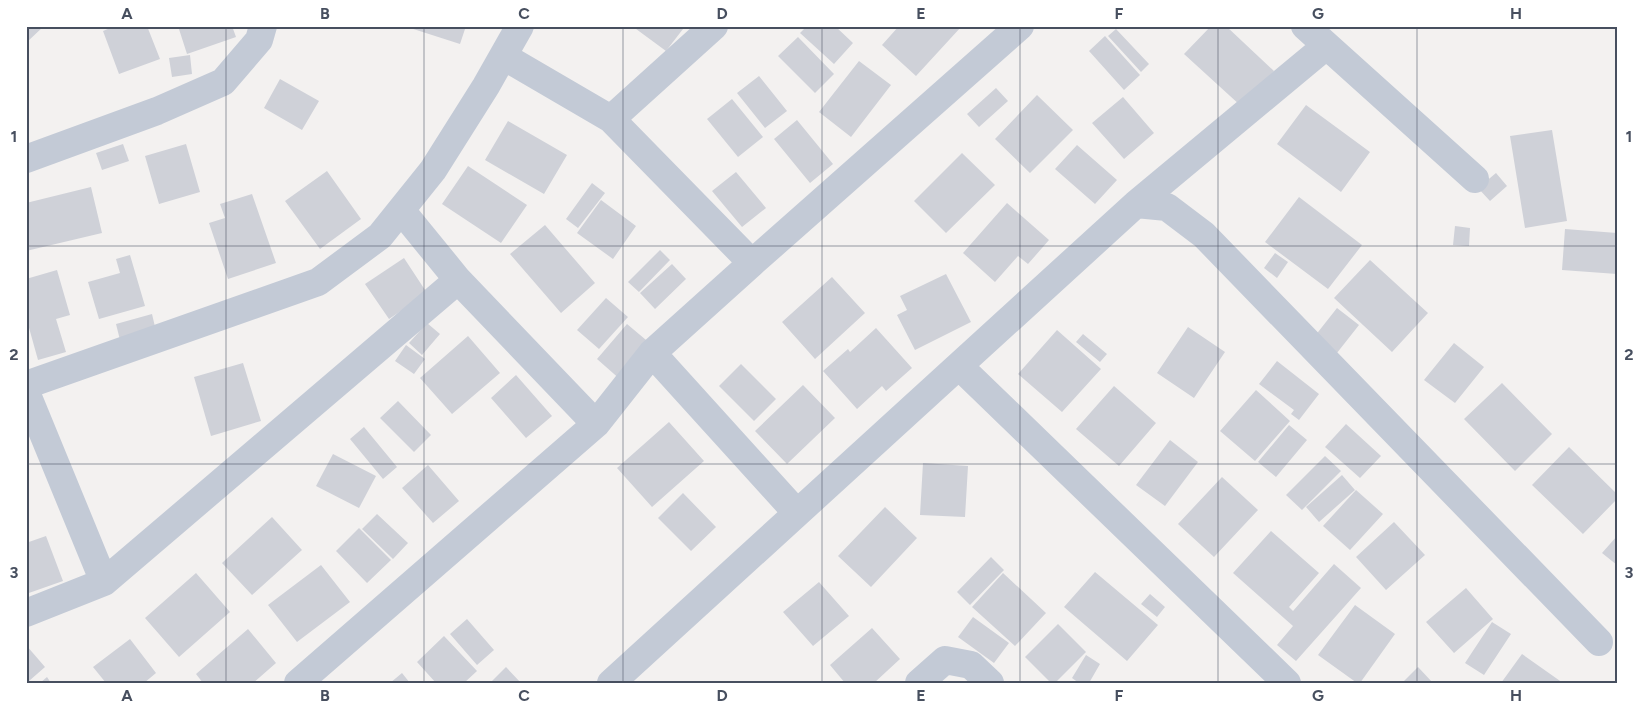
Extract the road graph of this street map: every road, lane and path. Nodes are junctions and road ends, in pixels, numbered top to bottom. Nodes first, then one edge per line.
1 (263, 26) edge
2 (520, 26) edge
3 (714, 26) edge
4 (1020, 26) edge
5 (1305, 26) edge
6 (1326, 46) junction
7 (503, 56) junction
8 (611, 119) junction
9 (26, 159) edge
10 (1474, 179) dead end
11 (1136, 204) junction
12 (401, 210) junction
13 (752, 263) junction
14 (458, 280) junction
15 (652, 353) junction
16 (959, 366) junction
17 (26, 386) edge
18 (26, 392) edge
19 (596, 424) junction
20 (797, 513) junction
21 (104, 582) junction
22 (26, 613) edge
23 (1600, 642) dead end
24 (298, 683) edge
25 (611, 683) edge
26 (919, 683) edge
27 (990, 683) edge
28 (1287, 683) edge

1 - 9 street
2 - 7 street
3 - 8 street
4 - 13 street
5 - 6 street
6 - 10 street
6 - 11 street
7 - 8 street
7 - 12 street
8 - 13 street
11 - 16 street
11 - 23 street
12 - 14 street
12 - 17 street
13 - 15 street
14 - 19 street
14 - 21 street
15 - 19 street
15 - 20 street
16 - 20 street
16 - 28 street
18 - 21 street
19 - 24 street
20 - 25 street
21 - 22 street
26 - 27 street

